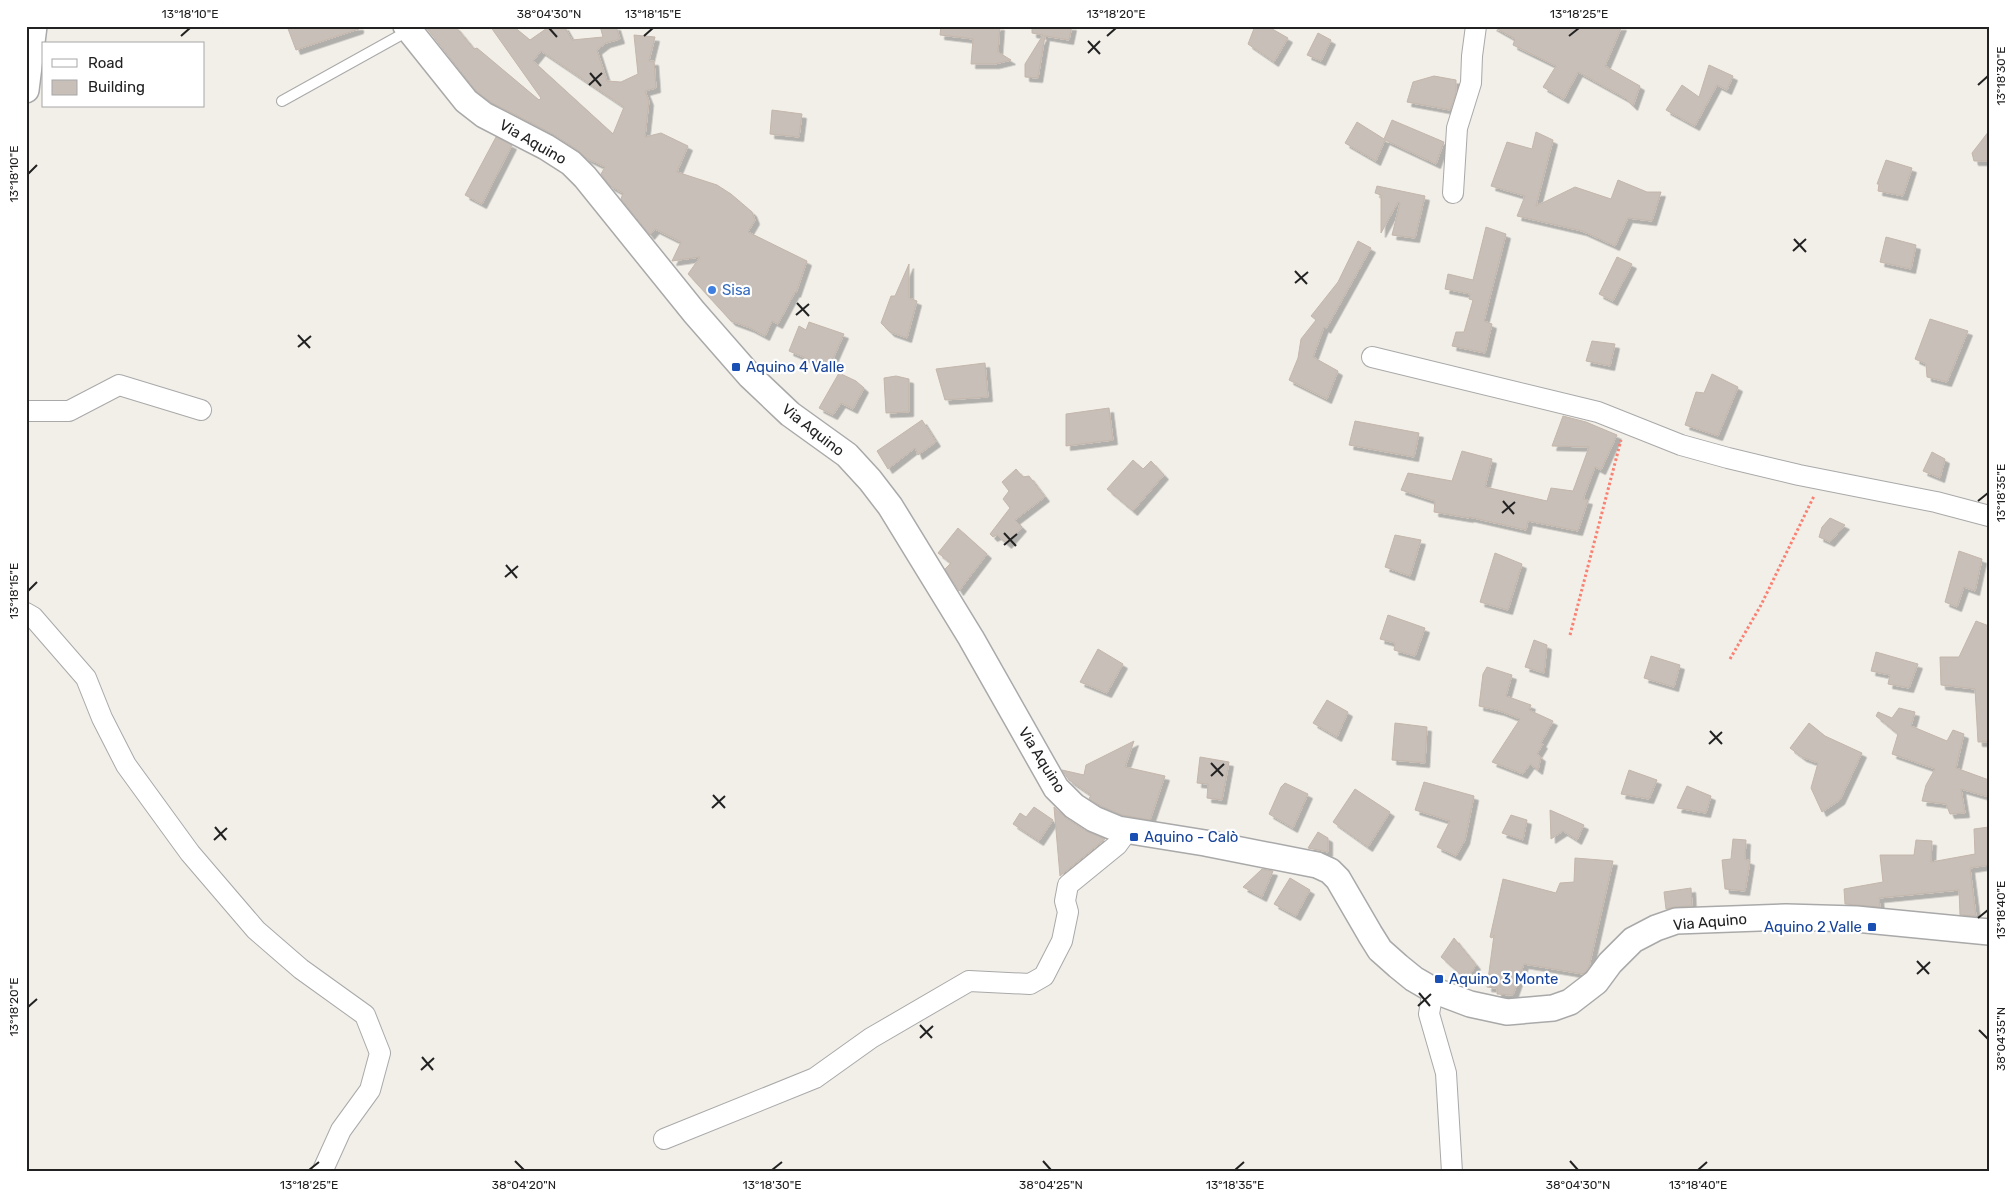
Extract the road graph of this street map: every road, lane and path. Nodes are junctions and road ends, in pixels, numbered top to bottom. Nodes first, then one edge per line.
1 (34, 26) edge
2 (1476, 26) edge
3 (407, 28) edge
4 (26, 90) edge
5 (282, 101) dead end
6 (1453, 193) dead end
7 (1372, 356) dead end
8 (201, 410) dead end
9 (26, 411) edge
10 (1625, 423) junction
11 (1822, 479) junction
12 (1989, 516) edge
13 (26, 613) edge
14 (1570, 635) dead end
15 (1730, 659) dead end
16 (1128, 830) junction
17 (1989, 932) edge
18 (1433, 990) junction
19 (664, 1139) dead end
20 (322, 1172) edge
21 (1452, 1172) edge

1 - 4 street
2 - 6 street
3 - 5 lane
3 - 16 street, Via Aquino
7 - 10 street
8 - 9 street
10 - 11 street
10 - 14 path
11 - 12 street
11 - 15 path
13 - 20 street
16 - 18 street, Via Aquino
16 - 19 street
17 - 18 street, Via Aquino
18 - 21 street

